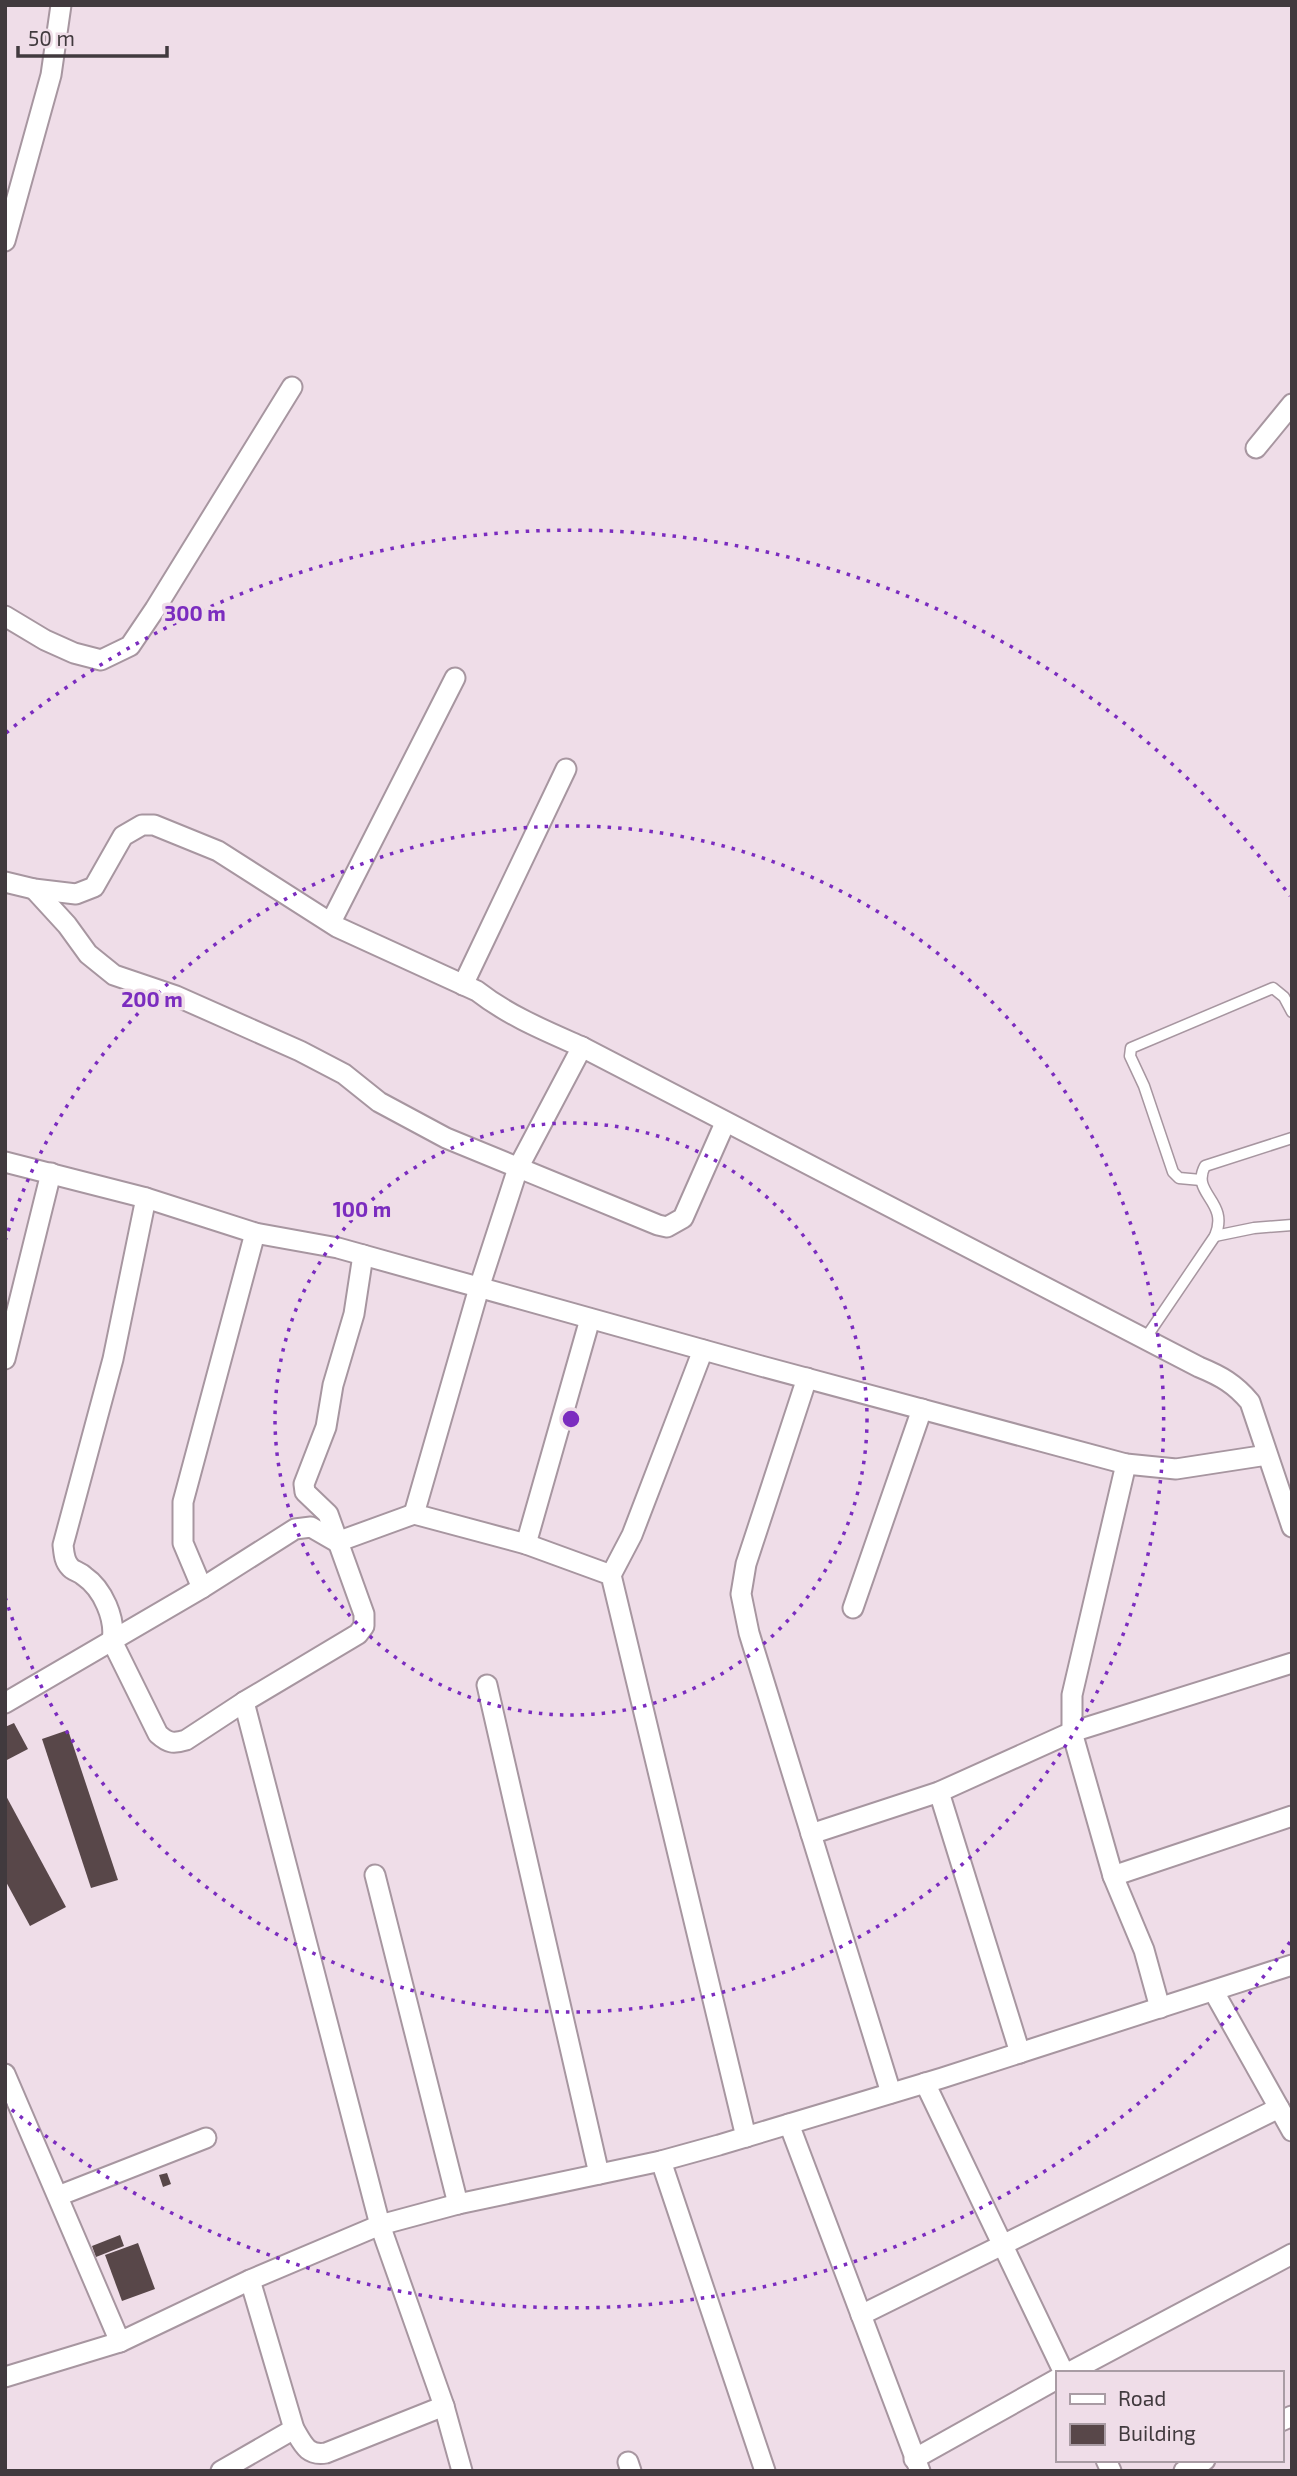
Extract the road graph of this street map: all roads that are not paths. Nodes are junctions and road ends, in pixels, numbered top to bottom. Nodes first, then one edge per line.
1 (61, 5) edge
2 (5, 240) edge
3 (292, 387) dead end
4 (1292, 404) edge
5 (1256, 448) dead end
6 (5, 616) edge
7 (455, 678) dead end
8 (566, 769) dead end
9 (5, 881) edge
10 (34, 889) junction
11 (331, 922) junction
12 (463, 985) junction
13 (1292, 1012) edge
14 (582, 1047) junction
15 (725, 1123) junction
16 (1292, 1138) edge
17 (5, 1162) edge
18 (518, 1168) junction
19 (51, 1173) junction
20 (1200, 1180) junction
21 (146, 1199) junction
22 (1292, 1226) edge
23 (255, 1233) junction
24 (1215, 1236) junction
25 (363, 1255) junction
26 (479, 1288) junction
27 (12, 1307) edge
28 (590, 1319) junction
29 (1145, 1339) junction
30 (703, 1350) junction
31 (5, 1359) edge
32 (807, 1378) junction
33 (922, 1409) junction
34 (1267, 1455) junction
35 (1126, 1464) junction
36 (414, 1514) junction
37 (1292, 1527) edge
38 (337, 1542) junction
39 (526, 1544) junction
40 (611, 1575) junction
41 (202, 1588) junction
42 (853, 1608) dead end
43 (112, 1641) junction
44 (1292, 1663) edge
45 (487, 1685) dead end
46 (244, 1702) junction
47 (5, 1703) edge
48 (1072, 1732) junction
49 (939, 1792) junction
50 (1292, 1816) edge
51 (811, 1834) junction
52 (375, 1875) dead end
53 (1113, 1876) junction
54 (1292, 1965) edge
55 (1214, 1992) junction
56 (1160, 2008) junction
57 (1020, 2053) junction
58 (5, 2074) edge
59 (925, 2083) junction
60 (891, 2093) junction
61 (1279, 2108) junction
62 (789, 2124) junction
63 (1292, 2131) edge
64 (746, 2137) junction
65 (206, 2138) dead end
66 (661, 2161) junction
67 (599, 2174) junction
68 (58, 2196) junction
69 (458, 2204) junction
70 (380, 2225) junction
71 (1002, 2245) junction
72 (1292, 2254) edge
73 (250, 2280) junction
74 (861, 2315) junction
75 (120, 2342) junction
76 (1065, 2371) edge
77 (1070, 2371) edge
78 (5, 2377) edge
79 (1056, 2380) edge
80 (444, 2406) junction
81 (294, 2429) junction
82 (1201, 2462) edge
83 (917, 2465) edge
84 (221, 2471) edge
85 (462, 2471) edge
86 (765, 2471) edge
87 (1184, 2471) edge

1 - 2 street
3 - 6 street
4 - 5 street
7 - 11 street
8 - 12 street
9 - 10 street
10 - 11 street
10 - 18 street
11 - 12 street
12 - 14 street
13 - 20 lane
14 - 15 street
14 - 18 street
15 - 18 street
15 - 29 street
16 - 20 lane
17 - 19 street
18 - 26 street
19 - 21 street
19 - 27 street
20 - 24 lane
21 - 23 street
21 - 43 street
22 - 24 lane
23 - 25 street
23 - 41 street
24 - 29 lane
25 - 26 street
25 - 38 street
26 - 28 street
26 - 36 street
27 - 31 street
28 - 30 street
28 - 39 street
29 - 34 street
30 - 32 street
30 - 40 street
32 - 33 street
32 - 51 street
33 - 35 street
33 - 42 street
34 - 35 street
34 - 37 street
35 - 48 street
36 - 38 street
36 - 39 street
38 - 41 street
38 - 46 street
39 - 40 street
40 - 64 street
41 - 43 street
43 - 46 street
43 - 47 street
44 - 48 street
45 - 67 street
46 - 70 street
48 - 49 street
48 - 53 street
49 - 51 street
49 - 57 street
50 - 53 street
51 - 60 street
52 - 69 street
53 - 56 street
54 - 55 street
55 - 56 street
55 - 61 street
56 - 57 street
57 - 59 street
58 - 68 street
59 - 60 street
59 - 71 street
60 - 62 street
61 - 63 street
61 - 71 street
62 - 64 street
62 - 74 street
64 - 66 street
65 - 68 street
66 - 67 street
66 - 86 street
67 - 69 street
68 - 75 street
69 - 70 street
70 - 73 street
70 - 80 street
71 - 74 street
71 - 76 street
72 - 77 street
73 - 75 street
73 - 81 street
74 - 83 street
75 - 78 street
79 - 83 street
80 - 81 street
80 - 85 street
81 - 84 street
82 - 87 street

